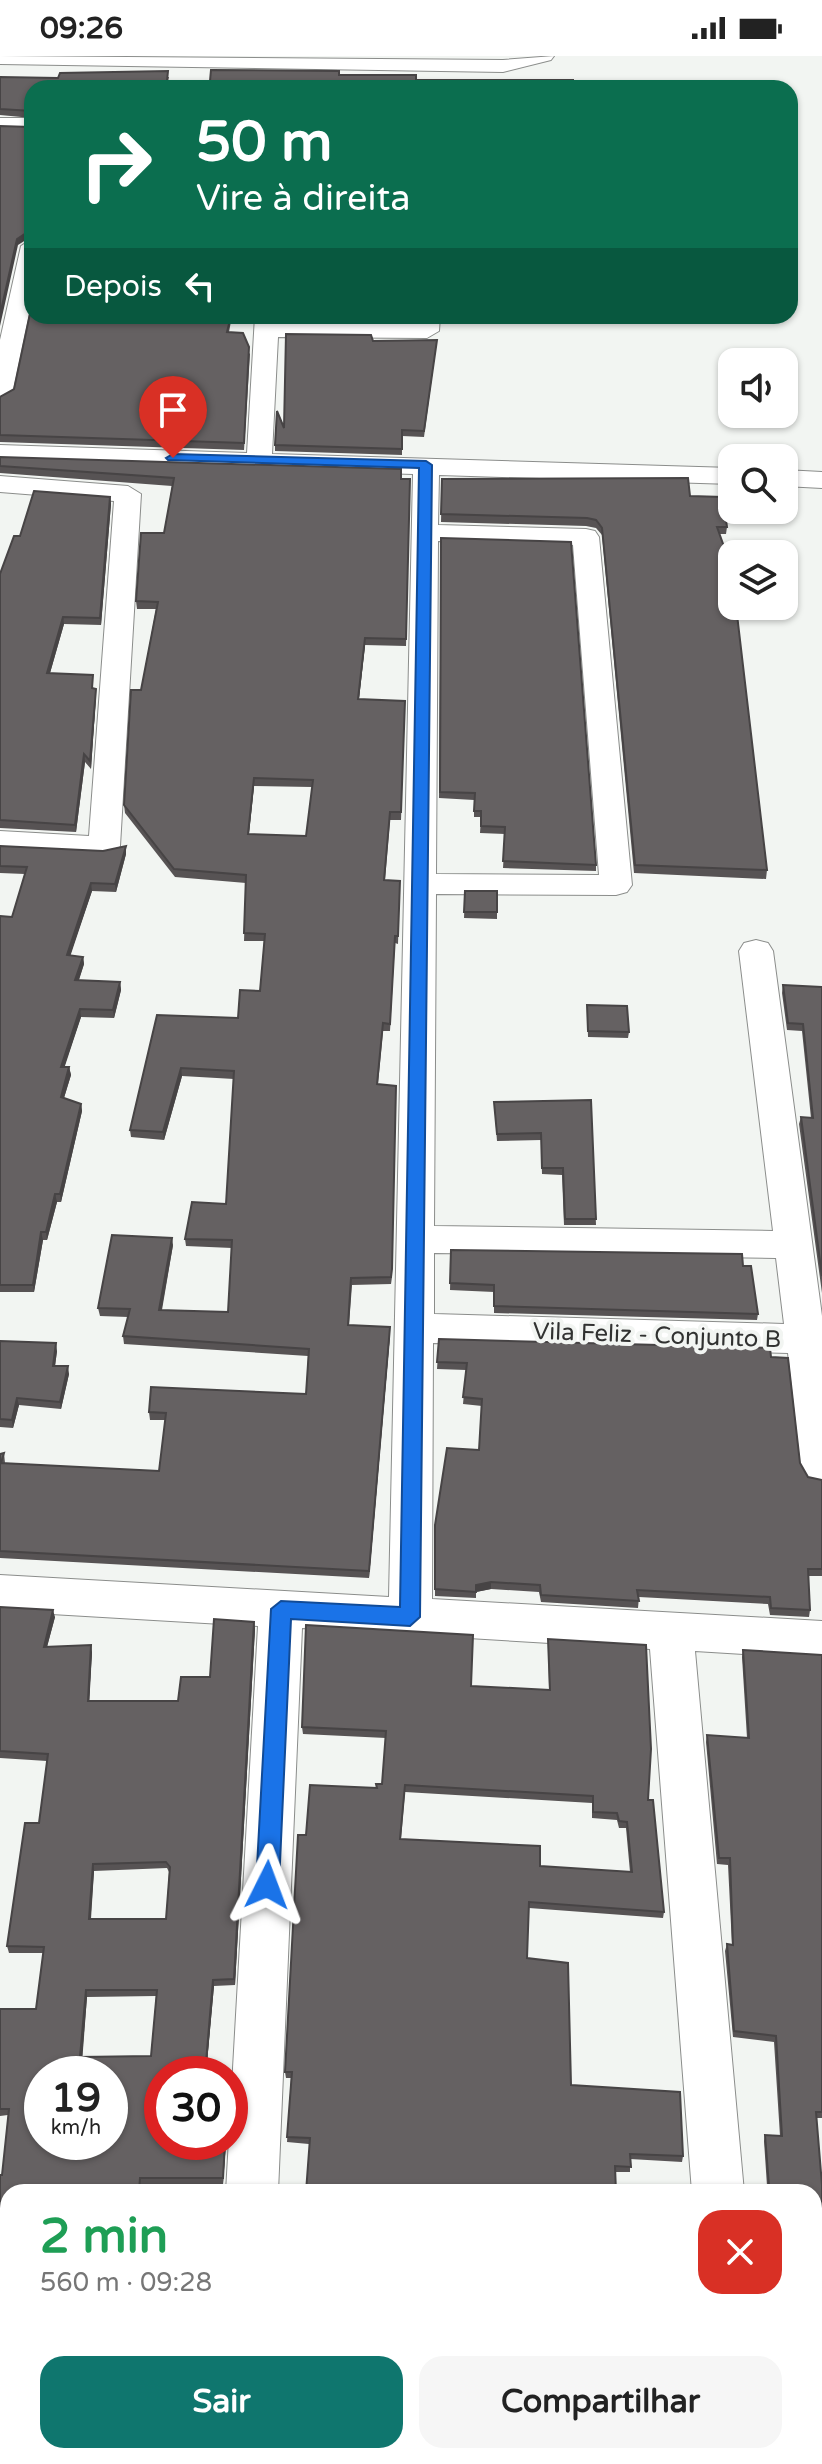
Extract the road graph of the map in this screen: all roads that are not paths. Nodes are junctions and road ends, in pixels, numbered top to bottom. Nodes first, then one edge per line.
1 (544, 56) edge
2 (0, 58) edge
3 (141, 58) edge
4 (283, 59) edge
5 (431, 60) edge
6 (280, 80) edge
7 (0, 124) edge
8 (24, 124) edge
9 (24, 283) edge
10 (267, 324) edge
11 (0, 395) edge
12 (0, 453) edge
13 (259, 460) junction
14 (426, 465) junction
15 (718, 475) edge
16 (798, 479) edge
17 (822, 480) edge
18 (0, 484) edge
19 (425, 533) junction
20 (0, 841) edge
21 (420, 884) junction
22 (756, 951) dead end
23 (415, 1239) junction
24 (794, 1245) junction
25 (414, 1328) junction
26 (806, 1339) junction
27 (822, 1469) edge
28 (0, 1593) edge
29 (281, 1609) junction
30 (410, 1617) junction
31 (671, 1632) junction
32 (822, 1640) edge
33 (252, 2184) edge
34 (717, 2184) edge

1 - 5 street
2 - 3 street
3 - 4 street
4 - 5 street
4 - 6 street
7 - 8 street
9 - 11 street
10 - 13 street
12 - 13 street
13 - 14 street
14 - 15 street
14 - 19 street
16 - 17 street
18 - 20 street
19 - 21 street
19 - 21 street
21 - 23 street
22 - 24 street, Vila Feliz - Conjunto B
23 - 24 street
23 - 25 street
24 - 26 street, Vila Feliz - Conjunto B
25 - 26 street, Vila Feliz - Conjunto B
25 - 30 street
26 - 27 street
28 - 29 street
29 - 30 street
29 - 33 street
30 - 31 street
31 - 32 street
31 - 34 street

